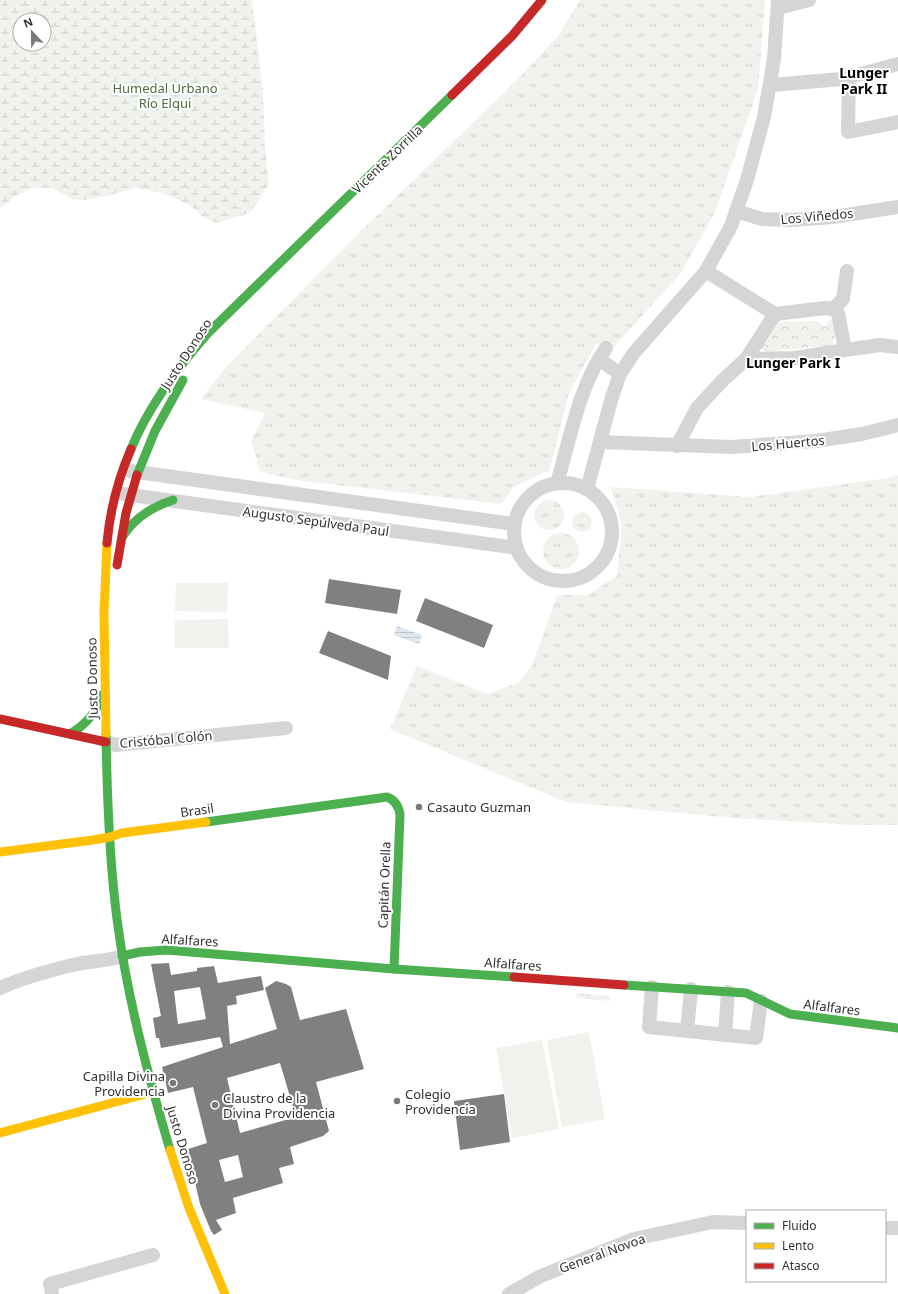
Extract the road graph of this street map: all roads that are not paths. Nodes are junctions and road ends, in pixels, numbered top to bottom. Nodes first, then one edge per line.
1 (542, 0) edge
2 (809, 0) edge
3 (778, 4) edge
4 (898, 64) edge
5 (849, 77) junction
6 (770, 85) junction
7 (898, 122) edge
8 (898, 207) edge
9 (736, 211) junction
10 (706, 271) junction
11 (847, 271) dead end
12 (833, 309) junction
13 (228, 314) junction
14 (775, 314) junction
15 (898, 347) edge
16 (845, 350) junction
17 (746, 359) junction
18 (620, 374) junction
19 (898, 426) edge
20 (600, 442) junction
21 (677, 446) junction
22 (123, 470) junction
23 (139, 472) junction
24 (557, 483) junction
25 (249, 487) junction
26 (586, 489) junction
27 (116, 492) junction
28 (132, 495) junction
29 (172, 500) junction
30 (246, 511) junction
31 (514, 524) junction
32 (120, 544) junction
33 (517, 548) junction
34 (115, 576) dead end
35 (114, 590) dead end
36 (105, 680) junction
37 (0, 719) edge
38 (286, 728) dead end
39 (70, 734) junction
40 (112, 747) junction
41 (396, 803) joint
42 (110, 837) junction
43 (0, 852) edge
44 (121, 863) dead end
45 (114, 904) junction
46 (122, 956) junction
47 (394, 969) junction
48 (652, 986) junction
49 (0, 988) edge
50 (691, 989) junction
51 (728, 992) junction
52 (762, 1001) junction
53 (898, 1028) edge
54 (687, 1031) junction
55 (725, 1035) junction
56 (154, 1092) junction
57 (0, 1133) edge
58 (746, 1223) edge
59 (886, 1228) edge
60 (898, 1228) edge
61 (153, 1255) dead end
62 (52, 1294) edge
63 (225, 1294) edge
64 (509, 1294) edge

1 - 13 main road, Vicente Zorrilla
2 - 3 street
3 - 6 street
4 - 5 street
5 - 6 street
5 - 7 street
6 - 9 street
8 - 9 street, Los Viñedos
9 - 10 street
10 - 14 street
10 - 18 street
11 - 12 street
12 - 14 street
12 - 16 street
13 - 22 main road, Justo Donoso
13 - 23 main road, Justo Donoso
14 - 17 street
15 - 16 street
16 - 17 street
17 - 21 street
18 - 20 street
18 - 24 street
19 - 21 street, Los Huertos
20 - 21 street, Los Huertos
20 - 26 street
22 - 23 street, Augusto Sepúlveda Paul
22 - 27 main road, Justo Donoso
23 - 25 street, Augusto Sepúlveda Paul
23 - 28 main road, Justo Donoso
24 - 26 street
24 - 31 street
25 - 30 street
25 - 31 street, Augusto Sepúlveda Paul
26 - 33 street
27 - 28 street, Augusto Sepúlveda Paul
27 - 36 main road, Justo Donoso
28 - 29 street, Augusto Sepúlveda Paul
28 - 32 main road, Justo Donoso
29 - 30 street, Augusto Sepúlveda Paul
29 - 32 main road
30 - 33 street, Augusto Sepúlveda Paul
31 - 33 street
32 - 34 main road, Justo Donoso
35 - 40 main road, Justo Donoso
36 - 39 main road
36 - 40 main road, Justo Donoso
37 - 39 main road, Cristóbal Colón
38 - 40 street, Cristóbal Colón
39 - 40 main road, Cristóbal Colón
40 - 42 main road, Justo Donoso
41 - 42 main road, Brasil
41 - 47 main road, Capitán Orella
42 - 43 main road, Brasil
42 - 45 main road, Justo Donoso
44 - 45 main road, Justo Donoso
45 - 46 main road, Justo Donoso
46 - 47 main road, Alfalfares
46 - 49 street
46 - 56 main road, Justo Donoso
47 - 48 main road, Alfalfares
48 - 50 main road, Alfalfares
48 - 54 street
50 - 51 main road, Alfalfares
50 - 54 street
51 - 52 main road, Alfalfares
51 - 55 street
52 - 53 main road, Alfalfares
52 - 55 street
54 - 55 street
56 - 57 main road
56 - 63 main road, Justo Donoso
58 - 64 street, General Novoa
59 - 60 street
61 - 62 street

